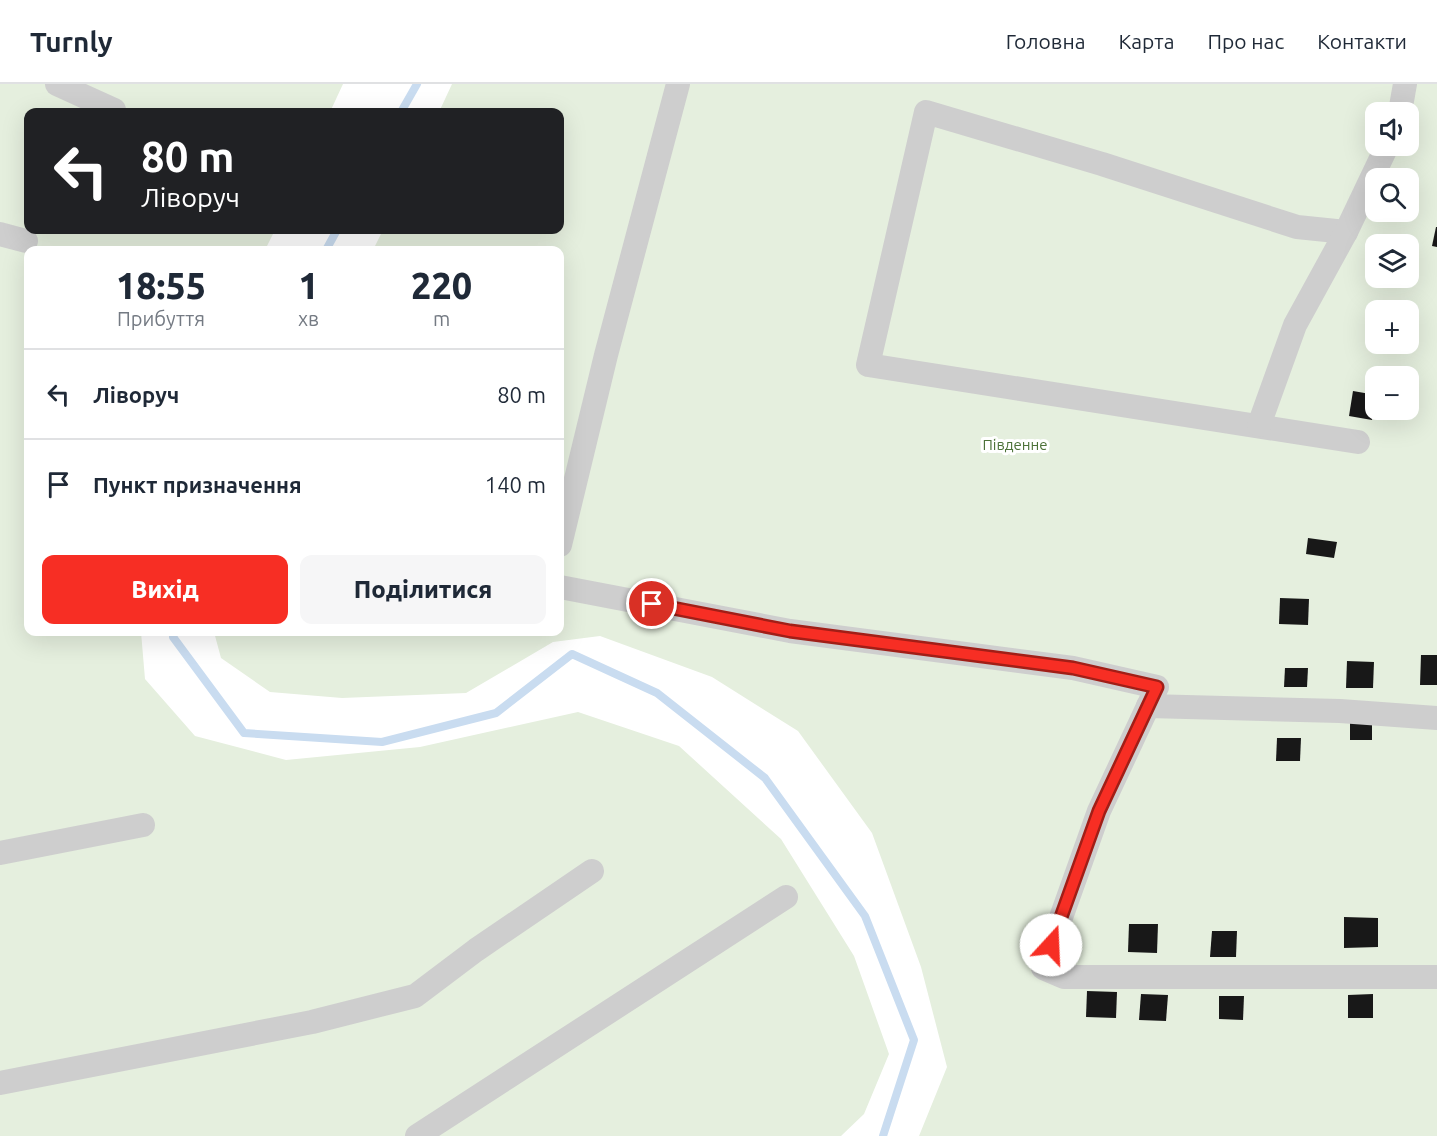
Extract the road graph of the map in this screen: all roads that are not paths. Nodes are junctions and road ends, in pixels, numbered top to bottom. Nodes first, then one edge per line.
1 (57, 84) edge
2 (678, 84) edge
3 (1405, 84) edge
4 (1402, 102) edge
5 (110, 108) edge
6 (1382, 156) edge
7 (1346, 232) junction
8 (0, 234) edge
9 (26, 240) dead end
10 (1258, 425) junction
11 (1358, 441) dead end
12 (564, 528) edge
13 (564, 588) edge
14 (1148, 706) junction
15 (1437, 718) edge
16 (144, 825) dead end
17 (0, 853) edge
18 (592, 872) dead end
19 (786, 897) dead end
20 (1437, 976) edge
21 (0, 1083) edge
22 (417, 1136) edge

1 - 5 lane
2 - 12 lane
3 - 4 lane
6 - 7 lane
7 - 10 lane
7 - 10 lane
8 - 9 lane
10 - 11 lane
13 - 14 lane
14 - 15 lane
14 - 20 lane
16 - 17 lane
18 - 21 lane
19 - 22 lane

